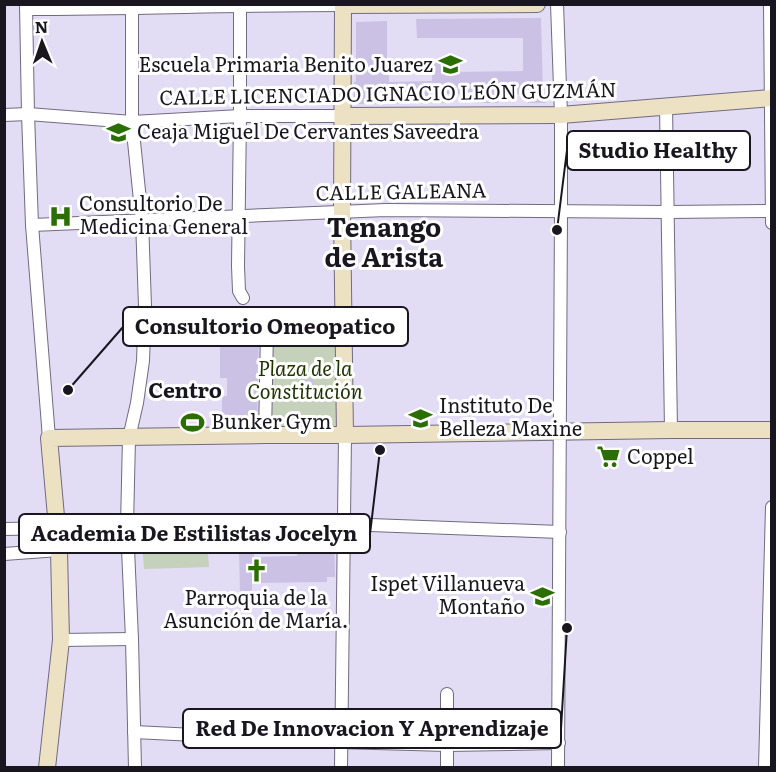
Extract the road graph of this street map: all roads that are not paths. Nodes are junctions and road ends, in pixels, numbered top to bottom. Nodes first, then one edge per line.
1 (537, 4) edge
2 (557, 4) edge
3 (770, 4) edge
4 (240, 5) edge
5 (343, 5) edge
6 (26, 7) edge
7 (132, 7) edge
8 (771, 98) edge
9 (666, 106) junction
10 (28, 114) junction
11 (561, 115) junction
12 (4, 116) edge
13 (240, 116) junction
14 (343, 116) junction
15 (132, 122) junction
16 (561, 211) junction
17 (771, 211) edge
18 (342, 212) junction
19 (668, 212) junction
20 (238, 216) junction
21 (142, 220) junction
22 (771, 223) edge
23 (32, 225) junction
24 (243, 298) dead end
25 (344, 330) junction
26 (671, 430) junction
27 (771, 430) edge
28 (560, 431) junction
29 (265, 435) junction
30 (345, 435) junction
31 (49, 438) junction
32 (129, 438) junction
33 (771, 507) edge
34 (344, 524) junction
35 (127, 526) junction
36 (57, 528) junction
37 (4, 529) edge
38 (560, 532) junction
39 (59, 550) junction
40 (4, 554) edge
41 (132, 639) junction
42 (61, 640) junction
43 (447, 694) dead end
44 (134, 732) junction
45 (340, 742) junction
46 (559, 743) junction
47 (447, 745) junction
48 (46, 768) edge
49 (135, 768) edge
50 (341, 768) edge
51 (447, 768) edge
52 (558, 768) edge
53 (765, 768) edge

1 - 5 street
2 - 11 street
3 - 8 street
4 - 5 street
4 - 7 street
4 - 13 street
5 - 14 street
6 - 7 street
6 - 10 street
7 - 15 street
8 - 9 street, CALLE LICENCIADO IGNACIO LEÓN GUZMÁN
8 - 17 street
9 - 11 street, CALLE LICENCIADO IGNACIO LEÓN GUZMÁN
9 - 19 street
10 - 12 street, CALLE LICENCIADO IGNACIO LEÓN GUZMÁN
10 - 15 street, CALLE LICENCIADO IGNACIO LEÓN GUZMÁN
10 - 23 street
11 - 14 street, CALLE LICENCIADO IGNACIO LEÓN GUZMÁN
11 - 16 street
13 - 14 street, CALLE LICENCIADO IGNACIO LEÓN GUZMÁN
13 - 15 street, CALLE LICENCIADO IGNACIO LEÓN GUZMÁN
13 - 20 street
14 - 18 street
15 - 21 street
16 - 18 street, CALLE GALEANA
16 - 19 street, CALLE GALEANA
16 - 28 street
17 - 19 street, CALLE GALEANA
17 - 22 street
18 - 20 street, CALLE GALEANA
18 - 25 street
19 - 26 street
20 - 21 street, CALLE GALEANA
20 - 24 street
21 - 23 street, CALLE GALEANA
21 - 32 street
23 - 31 street
25 - 29 street
25 - 30 street
26 - 27 street
26 - 28 street
28 - 30 street
28 - 38 street
29 - 30 street
29 - 32 street
30 - 34 street
31 - 32 street
31 - 36 street
32 - 35 street
33 - 53 street
34 - 35 street
34 - 38 street
34 - 45 street
35 - 41 street
36 - 37 street
36 - 39 street
38 - 46 street
39 - 40 street
39 - 42 street
41 - 42 street
41 - 44 street
42 - 48 street
43 - 47 street
44 - 45 street
44 - 49 street
45 - 47 street
45 - 50 street
46 - 47 street
46 - 52 street
47 - 51 street

